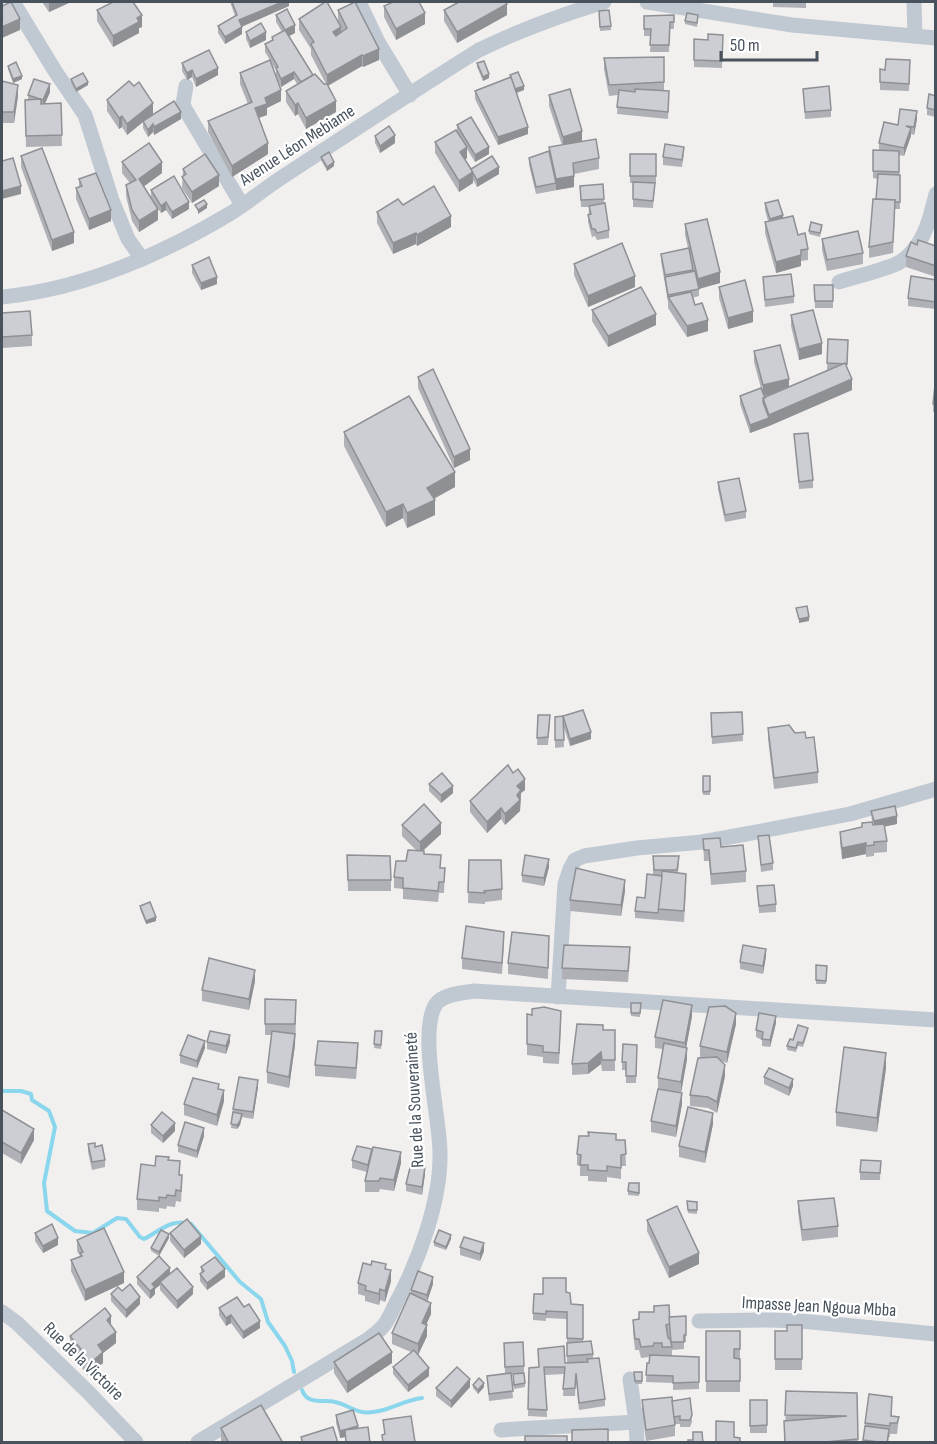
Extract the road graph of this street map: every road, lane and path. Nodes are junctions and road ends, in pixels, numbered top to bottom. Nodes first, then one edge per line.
1 (13, 2) edge
2 (359, 2) edge
3 (604, 2) edge
4 (647, 2) edge
5 (914, 2) edge
6 (566, 7) edge
7 (915, 36) junction
8 (936, 38) edge
9 (186, 86) dead end
10 (410, 95) junction
11 (936, 194) edge
12 (242, 205) junction
13 (142, 259) junction
14 (838, 282) dead end
15 (2, 297) edge
16 (936, 789) edge
17 (558, 997) junction
18 (936, 1020) edge
19 (2, 1312) edge
20 (699, 1322) dead end
21 (936, 1334) edge
22 (630, 1378) dead end
23 (636, 1422) junction
24 (501, 1430) dead end
25 (136, 1443) edge
26 (198, 1443) edge
27 (637, 1443) edge

1 - 13 street
2 - 10 street
3 - 6 street, Avenue Léon Mebiame
4 - 7 street
5 - 7 street
6 - 10 street, Avenue Léon Mebiame
7 - 8 street
9 - 12 street
10 - 12 street, Avenue Léon Mebiame
11 - 14 street
12 - 13 street, Avenue Léon Mebiame
13 - 15 street, Avenue Léon Mebiame
16 - 17 street
17 - 18 street, Rue de la Souveraineté
17 - 26 street, Rue de la Souveraineté
19 - 25 street, Rue de la Victoire
20 - 21 street, Impasse Jean Ngoua Mbba
22 - 23 street
23 - 24 street
23 - 27 street

